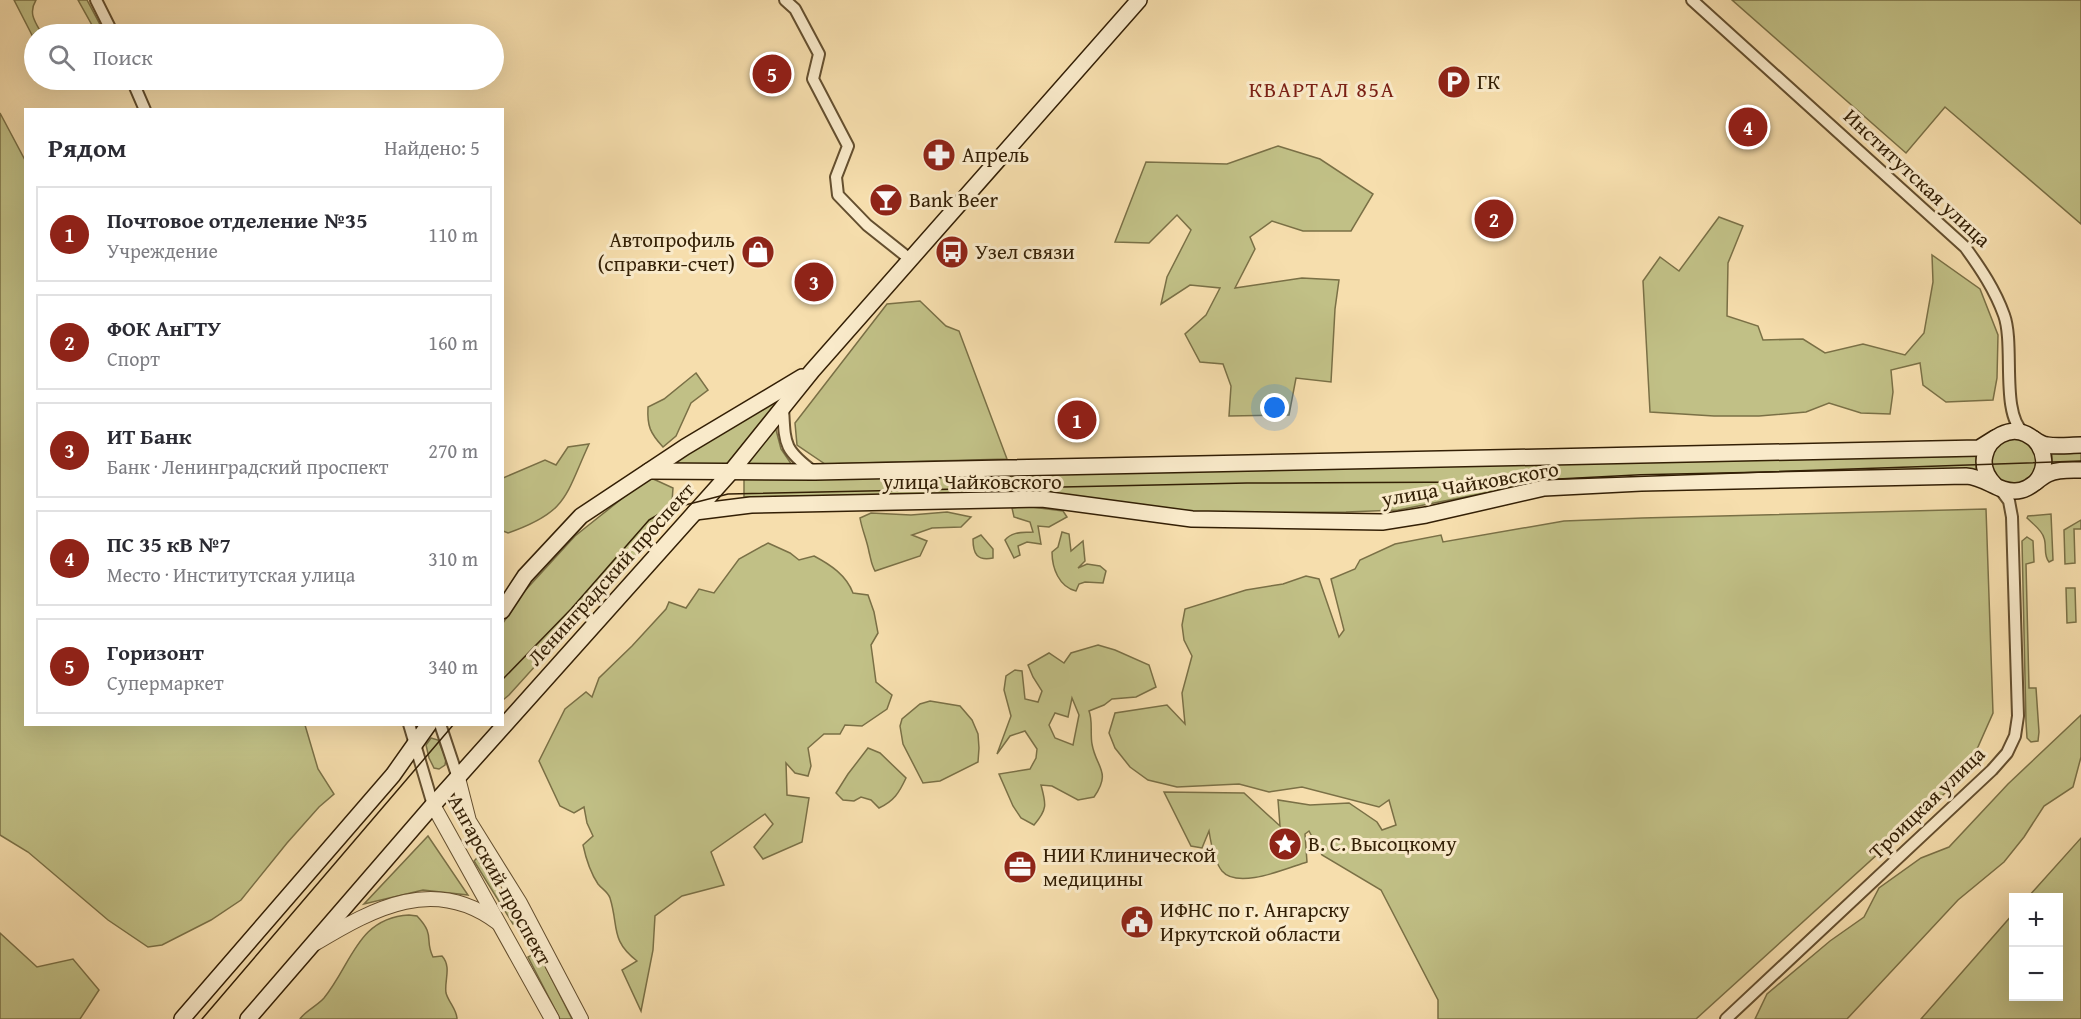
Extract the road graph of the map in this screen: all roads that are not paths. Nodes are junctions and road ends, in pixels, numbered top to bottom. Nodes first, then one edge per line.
1 (96, 0) edge
2 (785, 0) edge
3 (1139, 0) edge
4 (1692, 0) edge
5 (108, 24) edge
6 (136, 90) edge
7 (144, 108) edge
8 (911, 260) junction
9 (812, 371) junction
10 (2011, 406) junction
11 (783, 407) junction
12 (2030, 437) junction
13 (1991, 443) junction
14 (2081, 445) edge
15 (2081, 470) edge
16 (649, 471) junction
17 (730, 472) junction
18 (814, 472) junction
19 (1997, 486) junction
20 (2031, 486) junction
21 (695, 512) junction
22 (2012, 517) junction
23 (504, 608) edge
24 (409, 726) edge
25 (428, 726) edge
26 (441, 726) edge
27 (414, 745) junction
28 (458, 778) junction
29 (433, 805) junction
30 (502, 926) junction
31 (541, 942) junction
32 (312, 946) junction
33 (517, 953) junction
34 (182, 1019) edge
35 (248, 1019) edge
36 (552, 1019) edge
37 (581, 1019) edge
38 (1726, 1019) edge

1 - 5 street
2 - 8 street
3 - 8 main road, Ленинградский проспект
4 - 10 street, Институтская улица
6 - 7 street
8 - 9 main road, Ленинградский проспект
9 - 11 main road, Ленинградский проспект
9 - 16 main road, Ленинградский проспект
10 - 12 street, Институтская улица
10 - 13 street
11 - 17 main road, Ленинградский проспект
11 - 18 street
12 - 13 main road
12 - 14 main road
12 - 20 main road
13 - 18 main road
13 - 19 main road
15 - 20 main road, улица Чайковского
16 - 17 main road
16 - 23 main road, Ленинградский проспект
17 - 18 main road
17 - 21 main road, Ленинградский проспект
19 - 20 main road, улица Чайковского
19 - 21 main road, улица Чайковского
19 - 22 street
20 - 22 street
21 - 28 main road, Ленинградский проспект
22 - 38 street, Троицкая улица
24 - 27 street, Ангарский проспект
25 - 27 main road
26 - 28 street, Ангарский проспект
27 - 29 street, Ангарский проспект
27 - 34 main road
28 - 29 main road, Ленинградский проспект
28 - 31 street, Ангарский проспект
29 - 30 street, Ангарский проспект
29 - 32 main road, Ленинградский проспект
30 - 32 street
30 - 33 street, Ангарский проспект
31 - 33 street
31 - 37 street, Ангарский проспект
32 - 35 main road, Ленинградский проспект
33 - 36 street, Ангарский проспект

